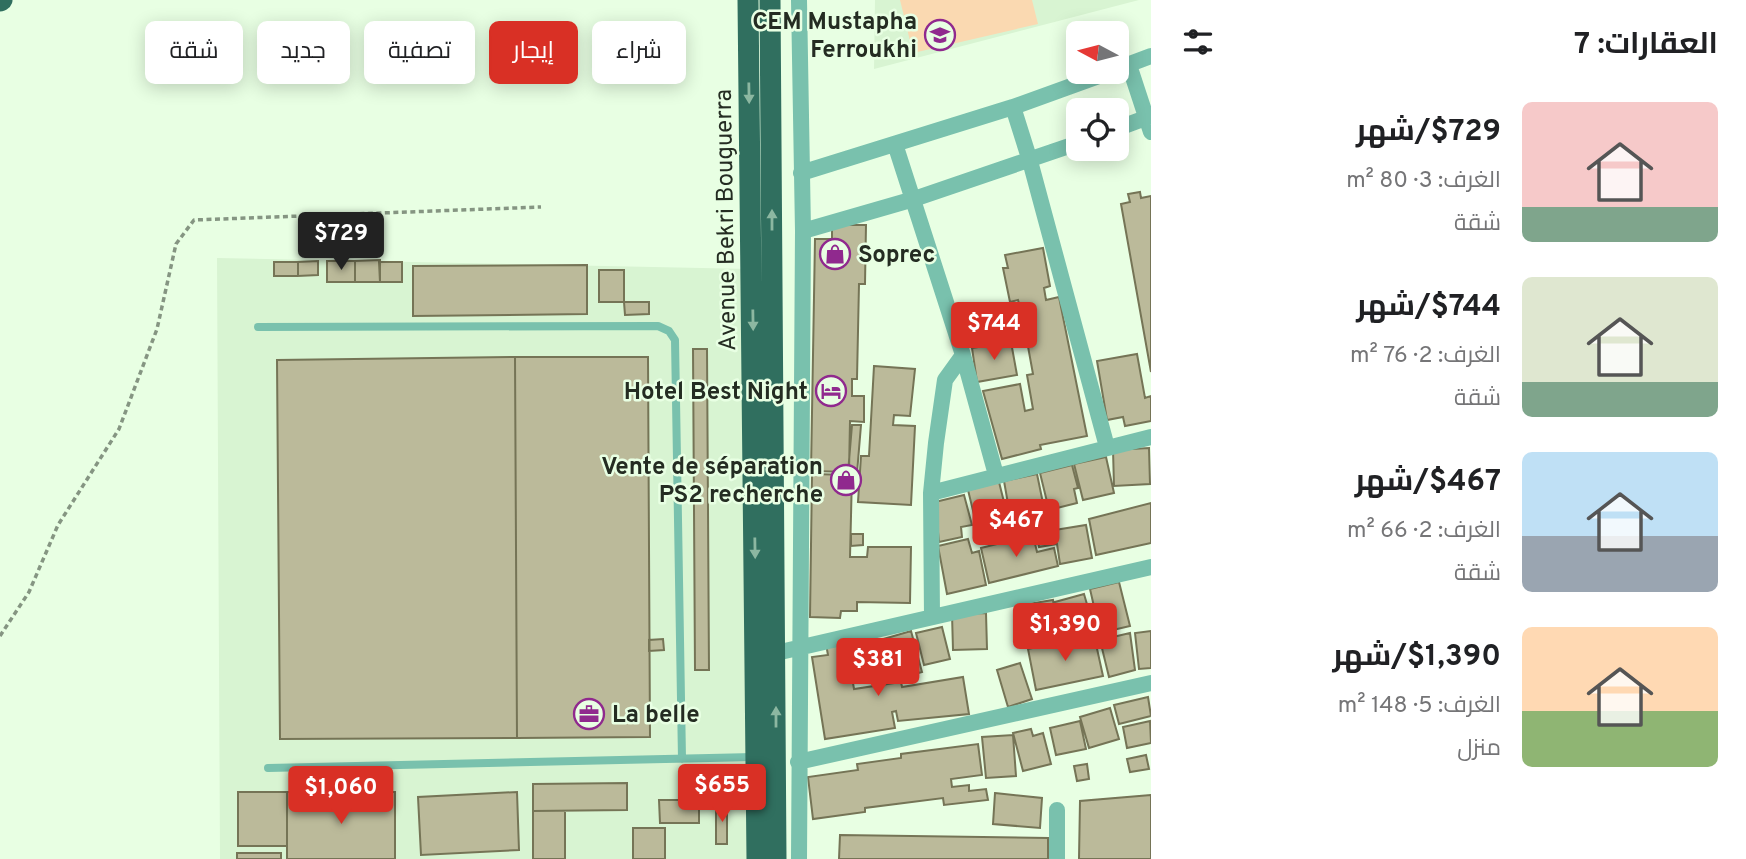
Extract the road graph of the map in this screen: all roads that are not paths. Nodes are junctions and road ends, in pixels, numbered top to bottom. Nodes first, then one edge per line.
1 (748, 0) edge
2 (770, 0) edge
3 (799, 0) edge
4 (1151, 57) edge
5 (1129, 65) edge
6 (1129, 79) edge
7 (1077, 84) edge
8 (1013, 107) junction
9 (1150, 122) edge
10 (1129, 126) edge
11 (895, 144) junction
12 (1066, 148) edge
13 (1030, 161) junction
14 (801, 173) junction
15 (914, 198) junction
16 (803, 231) junction
17 (258, 327) dead end
18 (963, 355) junction
19 (1151, 437) edge
20 (1107, 447) junction
21 (996, 475) junction
22 (931, 493) junction
23 (1151, 568) edge
24 (932, 617) junction
25 (803, 647) junction
26 (776, 653) junction
27 (1151, 683) edge
28 (757, 757) junction
29 (682, 759) junction
30 (798, 762) junction
31 (268, 768) dead end
32 (1057, 810) dead end
33 (757, 859) edge
34 (776, 859) edge
35 (799, 859) edge
36 (1058, 859) edge

1 -> 28 highway, Avenue Bekri Bouguerra
26 -> 2 highway, Avenue Bekri Bouguerra
3 - 14 street
4 - 5 street
6 - 9 street
7 - 8 street
8 - 11 street
8 - 13 street
9 - 10 street
11 - 14 street
11 - 15 street
12 - 13 street
13 - 15 street
13 - 20 street
14 - 16 street
15 - 16 street
15 - 18 street
16 - 25 street
17 - 29 lane
18 - 21 street
18 - 22 street
19 - 20 street
20 - 21 street
21 - 22 street
22 - 24 street
23 - 24 street
24 - 25 street
25 - 26 street
25 - 30 street
34 -> 26 highway, Avenue Bekri Bouguerra
27 - 30 street
28 - 29 lane
28 - 33 highway, Avenue Bekri Bouguerra
29 - 31 lane
30 - 35 street
32 - 36 street

